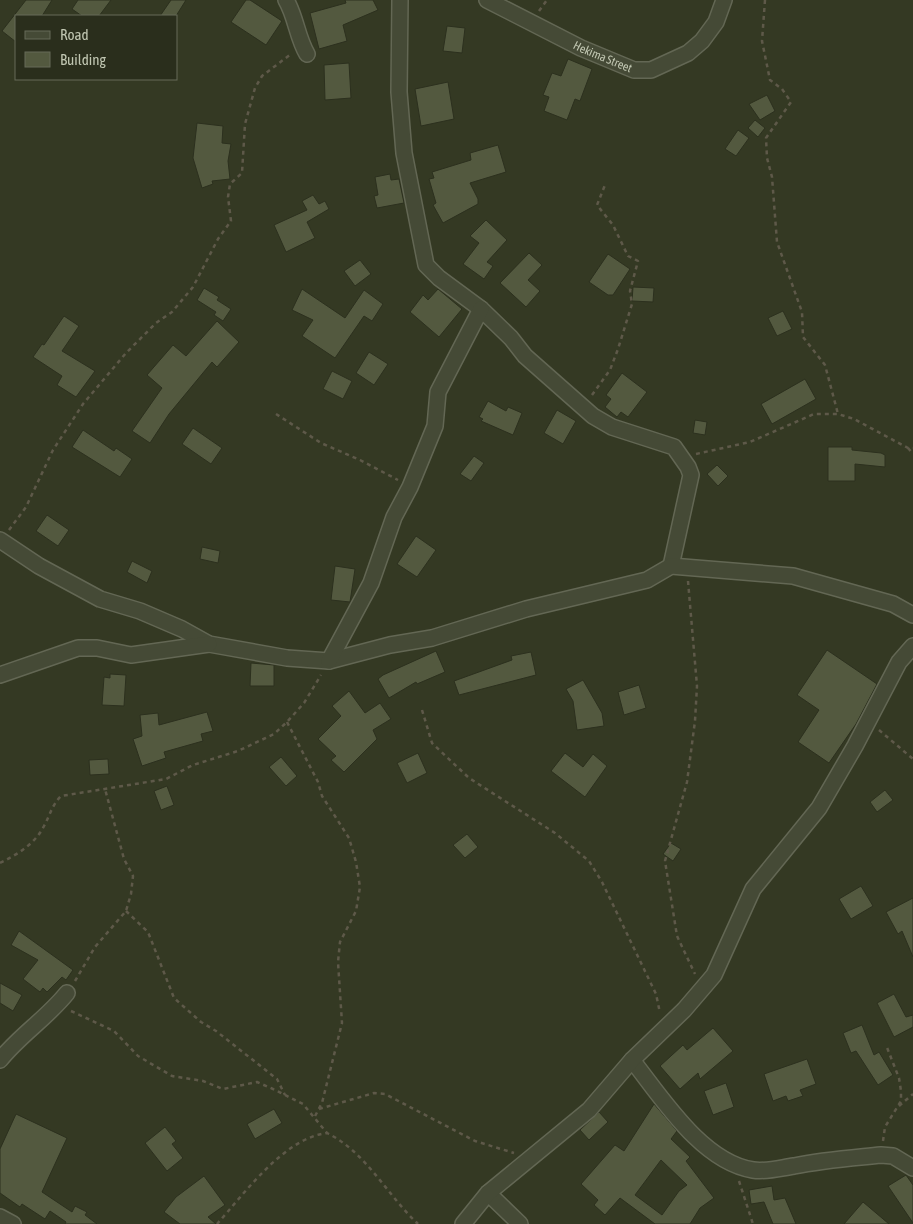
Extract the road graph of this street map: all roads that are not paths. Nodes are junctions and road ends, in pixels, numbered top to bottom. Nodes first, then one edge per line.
1 (286, 0) edge
2 (400, 0) edge
3 (487, 0) edge
4 (724, 0) edge
5 (304, 49) road end
6 (481, 309) junction
7 (0, 541) edge
8 (679, 567) junction
9 (913, 615) edge
10 (209, 644) junction
11 (913, 646) edge
12 (329, 660) junction
13 (0, 675) edge
14 (63, 999) road end
15 (0, 1060) edge
16 (632, 1060) junction
17 (913, 1168) edge
18 (488, 1193) junction
19 (0, 1217) edge
20 (13, 1224) edge
21 (463, 1224) edge
22 (520, 1224) edge

1 - 5 street
2 - 6 street
3 - 4 street, Hekima Street
6 - 8 street
6 - 12 street
7 - 10 street
8 - 9 street
8 - 12 street
10 - 12 street
10 - 13 street
11 - 16 street
14 - 15 street
16 - 17 street
16 - 18 street
18 - 21 street
18 - 22 street
19 - 20 street

